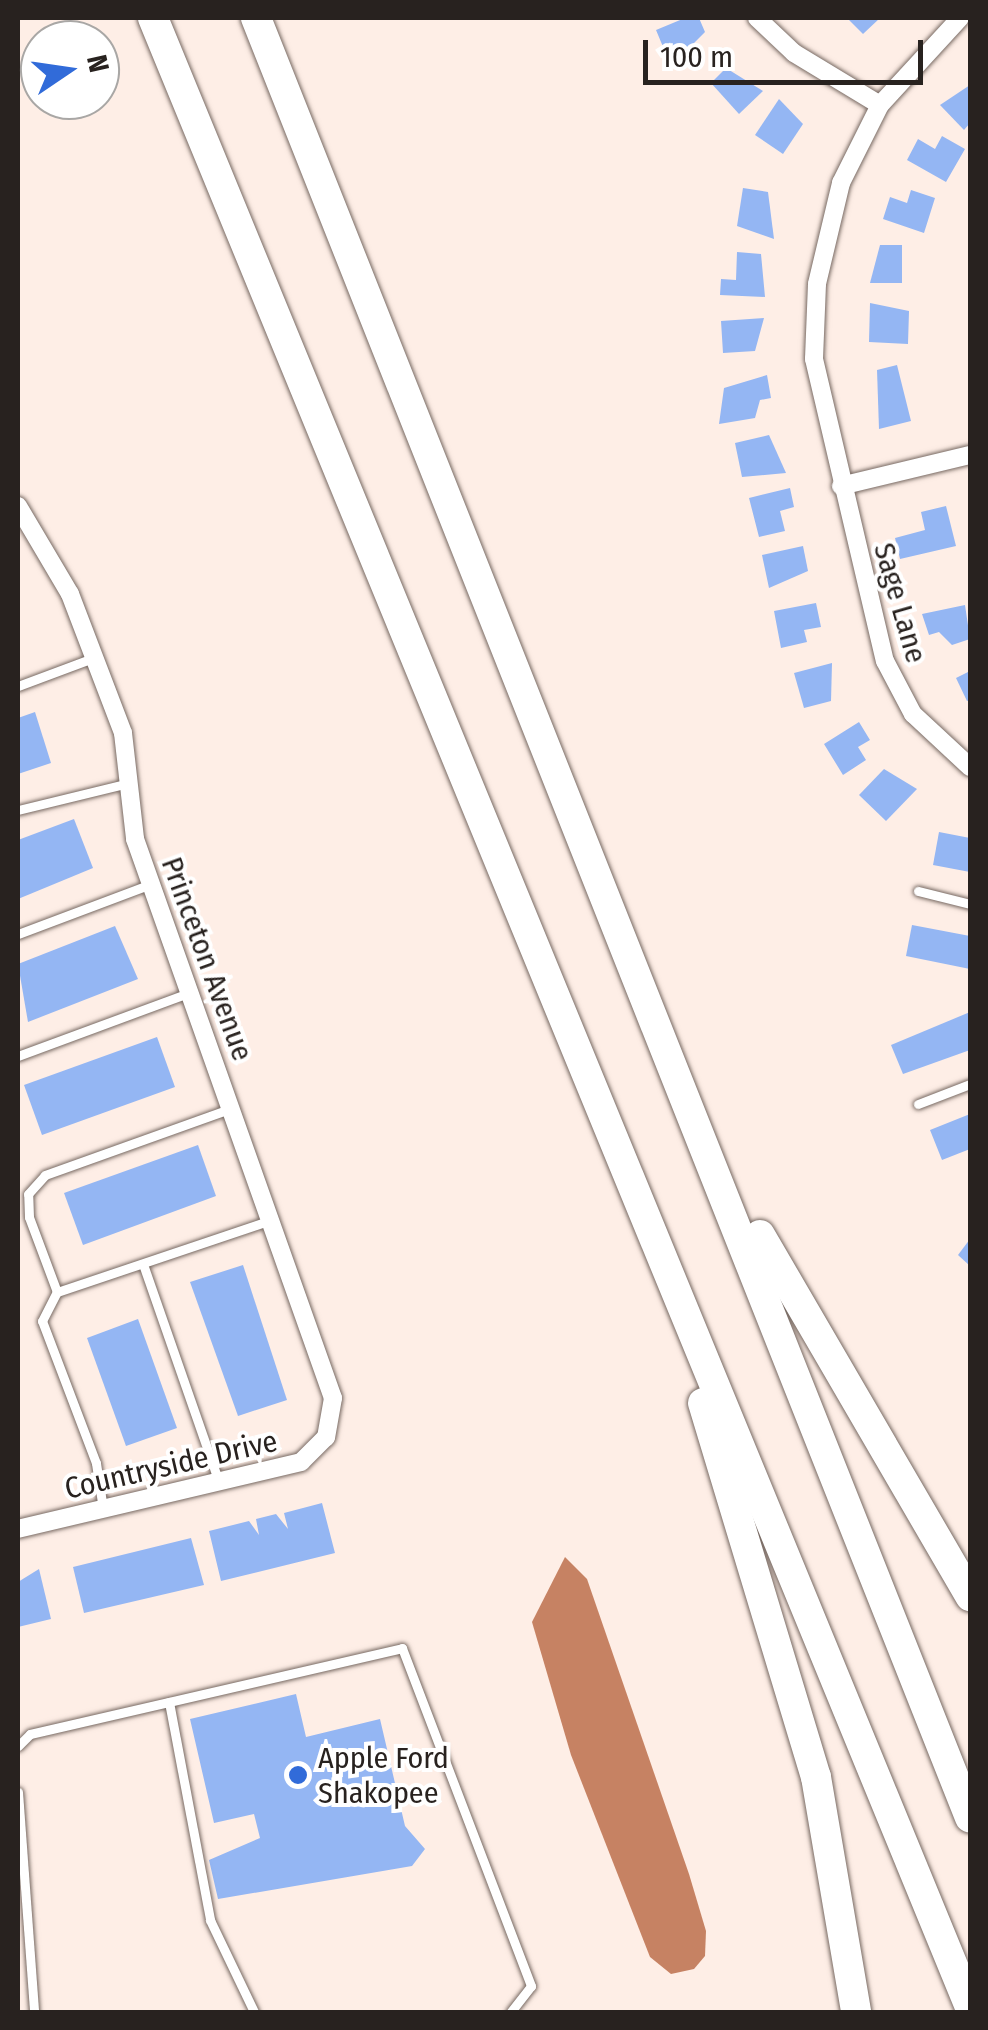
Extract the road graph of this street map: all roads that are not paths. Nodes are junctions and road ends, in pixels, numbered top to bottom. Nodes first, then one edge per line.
1 (153, 18) edge
2 (256, 18) edge
3 (757, 18) edge
4 (960, 18) edge
5 (880, 105) junction
6 (970, 455) edge
7 (840, 486) junction
8 (18, 506) edge
9 (26, 532) edge
10 (93, 658) junction
11 (18, 686) edge
12 (970, 767) edge
13 (129, 782) junction
14 (18, 810) edge
15 (152, 883) junction
16 (918, 890) dead end
17 (970, 904) edge
18 (18, 934) edge
19 (194, 991) junction
20 (18, 1056) edge
21 (970, 1084) edge
22 (918, 1104) dead end
23 (602, 1107) junction
24 (230, 1109) junction
25 (700, 1125) junction
26 (271, 1220) junction
27 (144, 1267) junction
28 (57, 1292) junction
29 (326, 1436) joint
30 (219, 1483) junction
31 (103, 1509) junction
32 (18, 1528) edge
33 (970, 1596) edge
34 (170, 1702) junction
35 (18, 1746) edge
36 (18, 1792) edge
37 (970, 1818) edge
38 (970, 2007) edge
39 (34, 2012) edge
40 (254, 2012) edge
41 (512, 2012) edge
42 (856, 2012) edge

1 - 23 highway
2 - 25 highway
3 - 5 street
4 - 5 street, Sage Lane
5 - 7 street, Sage Lane
6 - 7 street
7 - 12 street, Sage Lane
8 - 9 street, Princeton Avenue
9 - 10 street, Princeton Avenue
10 - 11 lane
10 - 13 street, Princeton Avenue
13 - 14 lane
13 - 15 street, Princeton Avenue
15 - 18 lane
15 - 19 street, Princeton Avenue
16 - 17 lane
19 - 20 lane
19 - 24 street, Princeton Avenue
21 - 22 lane
23 - 38 highway
23 - 42 highway
24 - 26 street, Princeton Avenue
24 - 28 lane
25 - 33 highway
25 - 37 highway
26 - 27 lane
26 - 29 street, Princeton Avenue
27 - 28 lane
27 - 30 lane
28 - 31 lane
29 - 30 street, Countryside Drive
30 - 31 street, Countryside Drive
31 - 32 street, Countryside Drive
34 - 35 lane
34 - 40 lane
34 - 41 lane
36 - 39 lane

